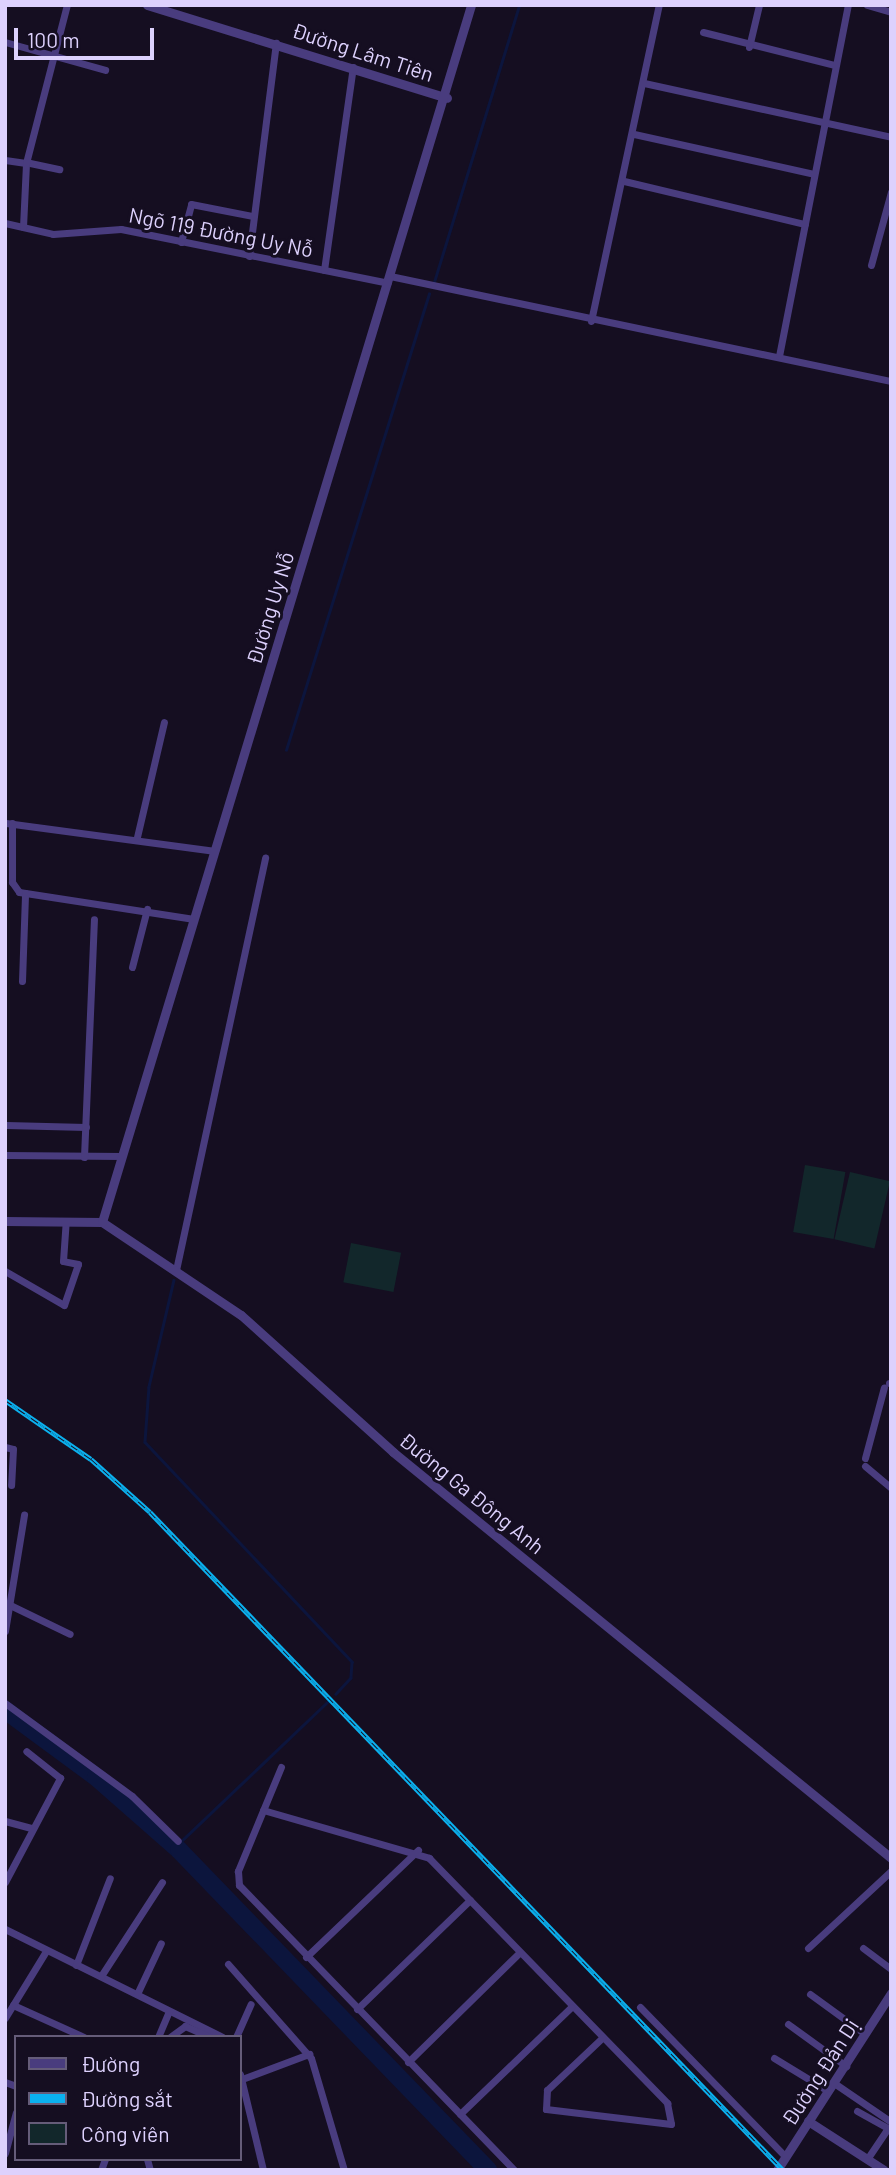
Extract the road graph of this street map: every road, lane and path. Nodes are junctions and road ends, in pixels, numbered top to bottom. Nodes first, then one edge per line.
1 (67, 5) edge
2 (147, 5) edge
3 (471, 5) edge
4 (659, 5) edge
5 (759, 5) edge
6 (848, 5) edge
7 (867, 5) edge
8 (891, 12) edge
9 (703, 32) dead end
10 (5, 42) edge
11 (276, 43) junction
12 (749, 47) junction
13 (54, 57) junction
14 (834, 65) junction
15 (353, 67) junction
16 (105, 70) dead end
17 (644, 83) junction
18 (447, 98) junction
19 (823, 127) junction
20 (634, 134) junction
21 (891, 138) edge
22 (5, 160) edge
23 (28, 163) junction
24 (59, 169) dead end
25 (814, 174) junction
26 (624, 181) junction
27 (891, 192) edge
28 (252, 216) junction
29 (5, 223) edge
30 (805, 224) junction
31 (23, 227) junction
32 (181, 242) junction
33 (249, 256) junction
34 (870, 265) dead end
35 (324, 270) junction
36 (389, 279) junction
37 (591, 321) junction
38 (779, 356) junction
39 (891, 381) edge
40 (164, 722) dead end
41 (9, 823) edge
42 (137, 837) junction
43 (215, 851) junction
44 (265, 858) dead end
45 (24, 893) junction
46 (147, 909) junction
47 (94, 919) dead end
48 (194, 919) junction
49 (132, 967) dead end
50 (22, 981) dead end
51 (6, 1125) edge
52 (86, 1128) junction
53 (5, 1155) edge
54 (122, 1156) junction
55 (84, 1157) junction
56 (5, 1221) edge
57 (66, 1222) junction
58 (102, 1222) junction
59 (176, 1270) junction
60 (5, 1271) edge
61 (888, 1384) edge
62 (5, 1447) edge
63 (11, 1485) dead end
64 (891, 1489) edge
65 (24, 1515) dead end
66 (5, 1558) edge
67 (15, 1558) junction
68 (12, 1606) junction
69 (5, 1631) edge
70 (70, 1634) dead end
71 (5, 1703) edge
72 (26, 1751) dead end
73 (281, 1767) dead end
74 (263, 1811) junction
75 (5, 1821) edge
76 (32, 1828) junction
77 (178, 1841) dead end
78 (418, 1850) junction
79 (891, 1858) edge
80 (891, 1871) edge
81 (110, 1878) dead end
82 (5, 1882) edge
83 (162, 1882) dead end
84 (470, 1900) junction
85 (5, 1929) edge
86 (161, 1943) dead end
87 (808, 1948) dead end
88 (863, 1948) dead end
89 (46, 1951) junction
90 (519, 1953) junction
91 (306, 1957) junction
92 (228, 1964) dead end
93 (76, 1965) junction
94 (891, 1969) edge
95 (101, 1976) junction
96 (891, 1993) edge
97 (137, 1994) junction
98 (810, 1994) dead end
99 (251, 2004) dead end
100 (13, 2005) junction
101 (571, 2007) junction
102 (640, 2007) dead end
103 (357, 2009) junction
104 (169, 2011) junction
105 (5, 2018) edge
106 (788, 2024) dead end
107 (865, 2034) junction
108 (80, 2035) edge
109 (159, 2035) edge
110 (173, 2035) edge
111 (205, 2035) edge
112 (219, 2035) edge
113 (237, 2035) edge
114 (602, 2038) junction
115 (309, 2054) junction
116 (774, 2059) dead end
117 (408, 2062) junction
118 (846, 2066) junction
119 (242, 2077) edge
120 (242, 2081) edge
121 (834, 2083) junction
122 (828, 2091) junction
123 (857, 2111) dead end
124 (460, 2115) junction
125 (14, 2119) edge
126 (808, 2121) junction
127 (891, 2122) edge
128 (5, 2153) edge
129 (786, 2157) junction
130 (867, 2159) junction
131 (263, 2170) edge
132 (344, 2170) edge
133 (514, 2170) edge
134 (778, 2170) edge
135 (884, 2170) edge

1 - 13 street
2 - 11 street, Đường Lâm Tiên
3 - 18 street, Đường Uy Nỗ
4 - 17 street
5 - 12 street
6 - 14 street
7 - 8 street
9 - 12 street
10 - 13 street
11 - 15 street, Đường Lâm Tiên
11 - 28 street
12 - 14 street
13 - 16 street
13 - 23 street
14 - 19 street
15 - 18 street, Đường Lâm Tiên
15 - 35 street
17 - 19 street
17 - 20 street
18 - 36 street, Đường Uy Nỗ
19 - 21 street
19 - 25 street
20 - 25 street
20 - 26 street
22 - 23 street
23 - 24 street
23 - 31 street
25 - 30 street
26 - 30 street
26 - 37 street
27 - 34 street
28 - 32 street
28 - 33 street
29 - 31 street, Ngõ 119 Đường Uy Nỗ
30 - 38 street
31 - 32 street, Ngõ 119 Đường Uy Nỗ
32 - 33 street, Ngõ 119 Đường Uy Nỗ
33 - 35 street, Ngõ 119 Đường Uy Nỗ
35 - 36 street, Ngõ 119 Đường Uy Nỗ
36 - 37 street, Ngõ 119 Đường Uy Nỗ
36 - 43 street, Đường Uy Nỗ
37 - 38 street, Ngõ 119 Đường Uy Nỗ
38 - 39 street, Ngõ 119 Đường Uy Nỗ
40 - 42 street
41 - 42 street
41 - 45 street
42 - 43 street
43 - 48 street, Đường Uy Nỗ
44 - 59 street
45 - 46 street
45 - 50 street
46 - 48 street
46 - 49 street
47 - 52 street
48 - 54 street, Đường Uy Nỗ
51 - 52 street
52 - 55 street
53 - 55 street
54 - 55 street
54 - 58 street, Đường Uy Nỗ
56 - 57 street
57 - 58 street
57 - 60 street
58 - 59 street, Đường Ga Đông Anh
59 - 79 street, Đường Ga Đông Anh
61 - 64 street
62 - 63 street
65 - 67 street
66 - 67 street
67 - 68 street
68 - 69 street
68 - 70 street
71 - 77 street
72 - 76 street
73 - 74 street
74 - 78 street
74 - 91 street
75 - 76 street
76 - 82 street
78 - 84 street
78 - 91 street
80 - 87 street
81 - 93 street
83 - 95 street
84 - 90 street
84 - 103 street
85 - 89 street
86 - 97 street
88 - 94 street
89 - 93 street
89 - 100 street
90 - 101 street
90 - 117 street
91 - 103 street
92 - 115 street
93 - 95 street
95 - 97 street
96 - 107 street, Đường Đản Dị
97 - 104 street
98 - 107 street
99 - 113 street
100 - 105 street
100 - 108 street
101 - 114 street
101 - 124 street
102 - 129 street
103 - 117 street
104 - 109 street
104 - 112 street
106 - 118 street
107 - 118 street, Đường Đản Dị
110 - 111 street
114 - 114 street
115 - 119 street
115 - 132 street
116 - 122 street
117 - 124 street
118 - 121 street, Đường Đản Dị
120 - 131 street
121 - 122 street, Đường Đản Dị
121 - 127 street
122 - 126 street, Đường Đản Dị
123 - 130 street
124 - 133 street
125 - 128 street
126 - 129 street, Đường Đản Dị
126 - 130 street
129 - 134 street, Đường Đản Dị
130 - 135 street

